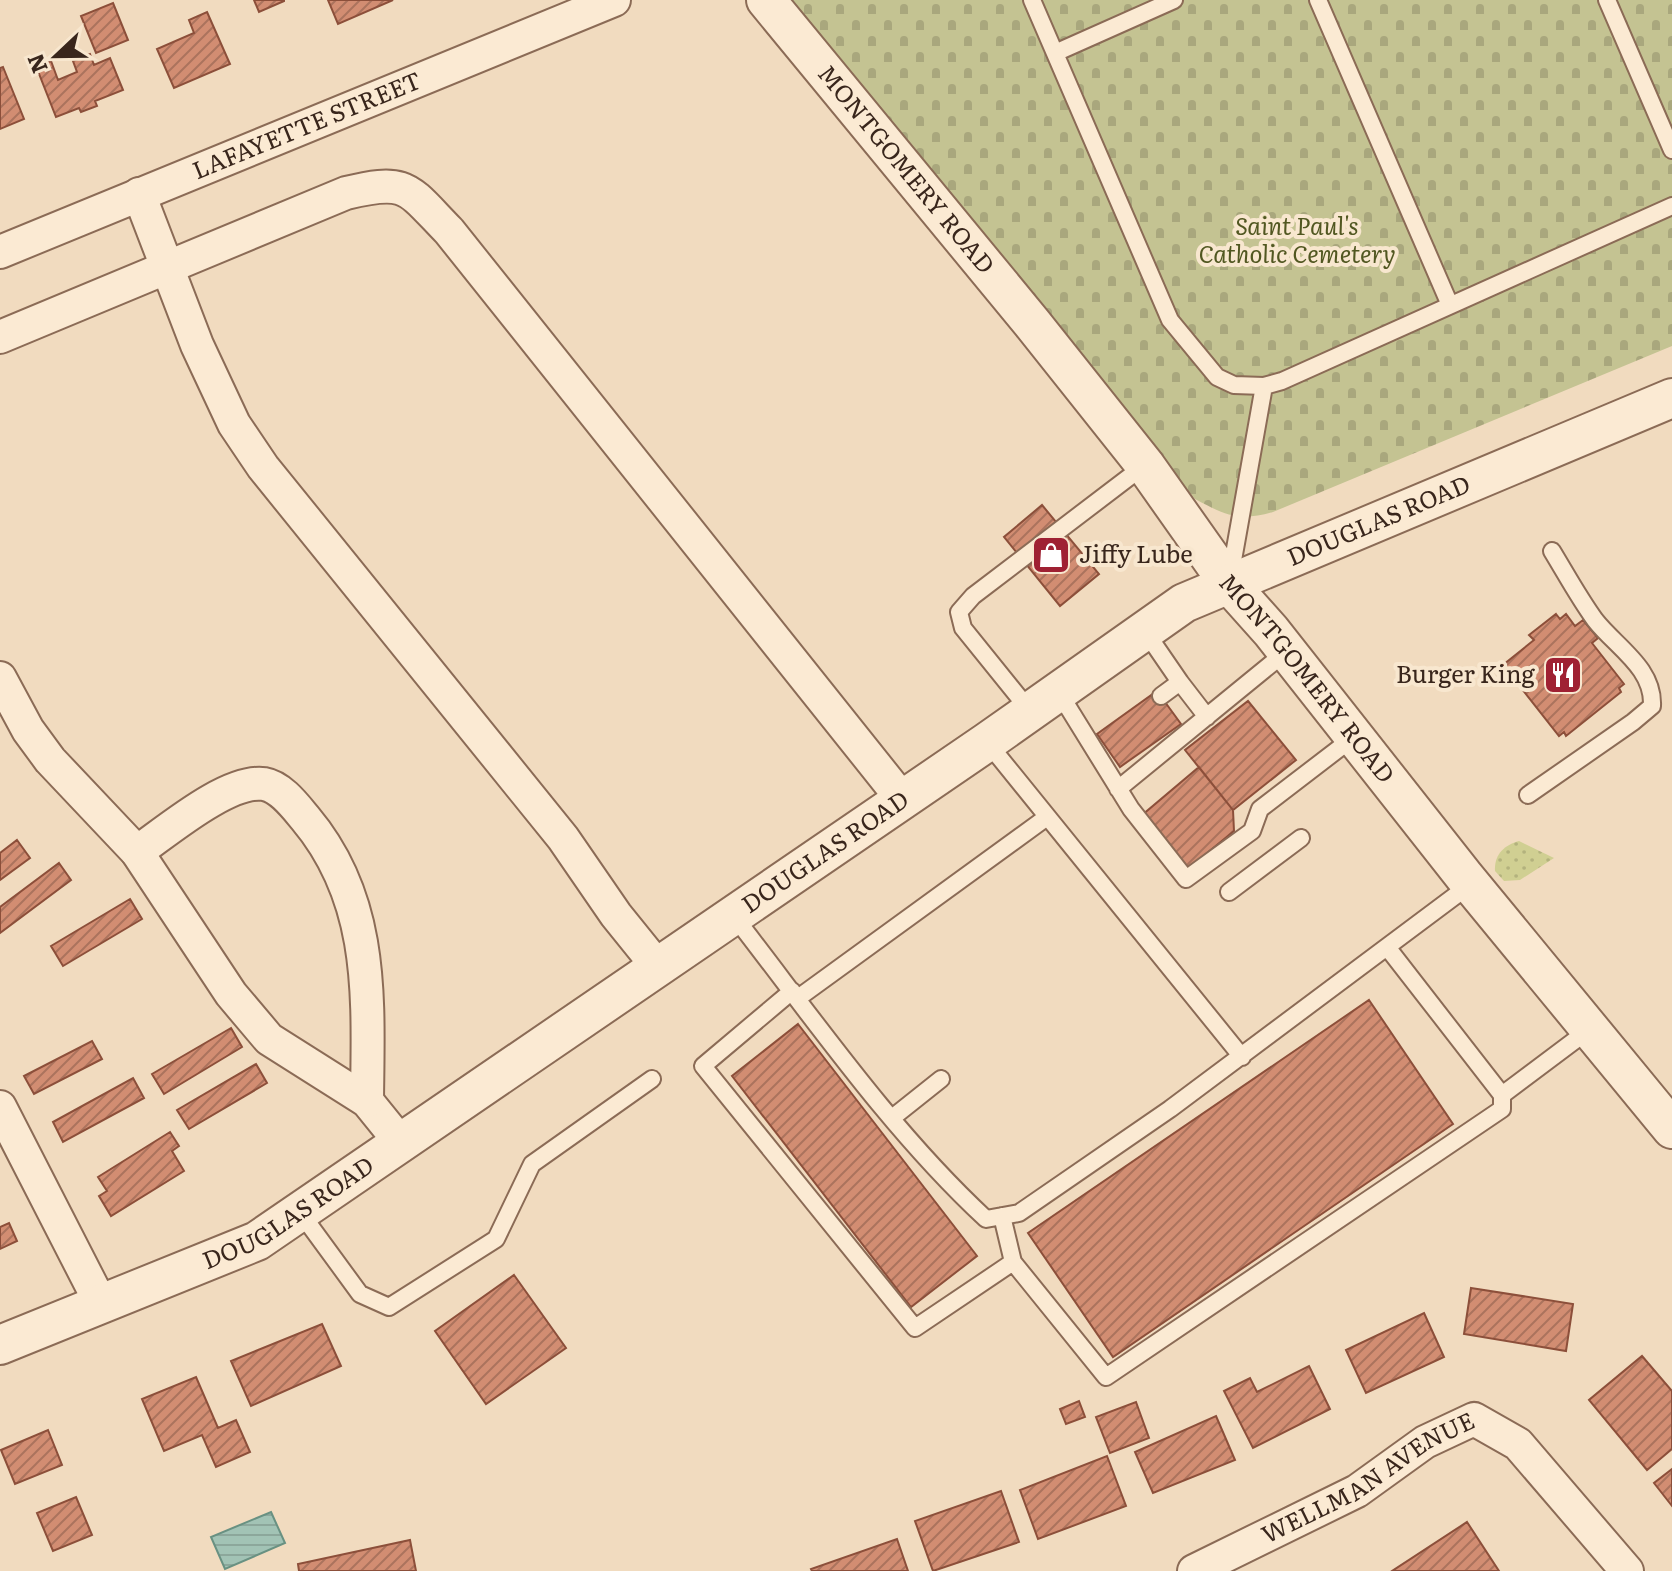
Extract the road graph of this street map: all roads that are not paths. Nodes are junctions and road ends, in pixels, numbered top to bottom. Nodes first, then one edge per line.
1 (614, 0) edge
2 (766, 0) edge
3 (1032, 0) edge
4 (1174, 0) edge
5 (1318, 0) edge
6 (1607, 0) edge
7 (1055, 53) junction
8 (1672, 150) edge
9 (139, 194) junction
10 (1672, 206) edge
11 (0, 252) edge
12 (168, 268) junction
13 (1450, 305) junction
14 (0, 337) edge
15 (1264, 386) junction
16 (1672, 398) edge
17 (1145, 465) junction
18 (1552, 551) dead end
19 (1229, 584) junction
20 (1145, 630) junction
21 (1287, 651) junction
22 (0, 678) edge
23 (1180, 682) junction
24 (1161, 696) dead end
25 (1044, 701) junction
26 (1207, 717) junction
27 (1354, 737) junction
28 (987, 742) junction
29 (1118, 789) junction
30 (1528, 795) dead end
31 (903, 800) junction
32 (1047, 817) junction
33 (1301, 838) dead end
34 (137, 852) junction
35 (1471, 884) junction
36 (1229, 892) dead end
37 (733, 915) junction
38 (1387, 947) junction
39 (658, 967) junction
40 (795, 994) junction
41 (1590, 1029) junction
42 (1242, 1057) junction
43 (652, 1079) dead end
44 (941, 1079) dead end
45 (1502, 1095) junction
46 (367, 1101) junction
47 (0, 1107) edge
48 (892, 1118) junction
49 (1672, 1129) edge
50 (401, 1143) junction
51 (300, 1212) junction
52 (1002, 1216) junction
53 (1013, 1262) junction
54 (101, 1304) junction
55 (0, 1345) edge
56 (1194, 1571) edge
57 (1627, 1571) edge

1 - 9 street, LAFAYETTE STREET
2 - 17 street, MONTGOMERY ROAD
3 - 7 lane
4 - 7 lane
5 - 13 lane
6 - 8 lane
7 - 15 lane
9 - 11 street, LAFAYETTE STREET
9 - 12 street
10 - 13 lane
12 - 14 street
12 - 31 street
12 - 39 street
13 - 15 lane
15 - 19 lane
16 - 19 street, DOUGLAS ROAD
17 - 19 street, MONTGOMERY ROAD
17 - 25 lane
18 - 30 lane
19 - 20 street, DOUGLAS ROAD
19 - 21 street, MONTGOMERY ROAD
20 - 23 lane
20 - 25 street, DOUGLAS ROAD
21 - 26 lane
21 - 27 street, MONTGOMERY ROAD
22 - 34 street
23 - 24 lane
23 - 26 lane
25 - 28 street, DOUGLAS ROAD
25 - 29 lane
26 - 29 lane
27 - 29 lane
27 - 35 street, MONTGOMERY ROAD
28 - 31 street, DOUGLAS ROAD
28 - 32 lane
31 - 37 street, DOUGLAS ROAD
32 - 40 lane
32 - 42 lane
33 - 36 lane
34 - 46 street
34 - 46 street
35 - 38 lane
35 - 41 street, MONTGOMERY ROAD
37 - 39 street, DOUGLAS ROAD
37 - 40 lane
38 - 42 lane
38 - 45 lane
39 - 50 street, DOUGLAS ROAD
40 - 48 lane
40 - 53 lane
41 - 45 lane
41 - 49 street, MONTGOMERY ROAD
42 - 52 lane
43 - 51 lane
44 - 48 lane
45 - 53 lane
46 - 50 street
47 - 54 street
48 - 52 lane
50 - 51 street, DOUGLAS ROAD
51 - 54 street, DOUGLAS ROAD
52 - 53 lane
54 - 55 street, DOUGLAS ROAD
56 - 57 street, WELLMAN AVENUE

